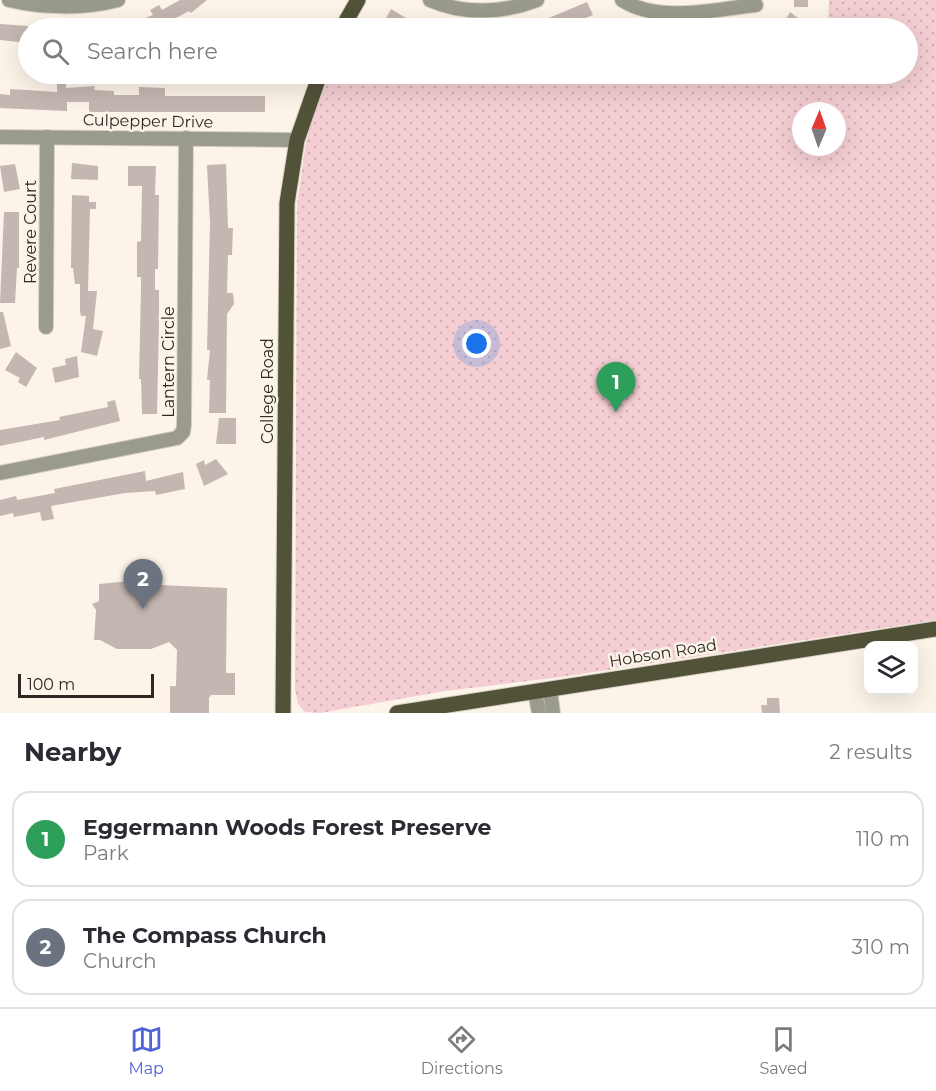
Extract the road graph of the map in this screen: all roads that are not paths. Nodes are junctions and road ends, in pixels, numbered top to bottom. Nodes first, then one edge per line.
1 (9, 0) edge
2 (118, 0) edge
3 (358, 0) edge
4 (430, 0) edge
5 (537, 0) edge
6 (622, 0) edge
7 (756, 5) dead end
8 (348, 18) edge
9 (317, 84) edge
10 (0, 137) edge
11 (47, 137) junction
12 (186, 138) junction
13 (297, 140) junction
14 (46, 327) dead end
15 (0, 473) edge
16 (936, 629) edge
17 (542, 691) junction
18 (283, 713) edge
19 (397, 713) edge
20 (539, 713) edge
21 (553, 713) edge

1 - 2 street
3 - 8 main road
4 - 5 street
6 - 7 street
9 - 13 main road, College Road
10 - 11 street, Culpepper Drive
11 - 12 street, Culpepper Drive
11 - 14 street, Revere Court
12 - 13 street, Culpepper Drive
12 - 15 street, Lantern Circle
13 - 18 main road, College Road
16 - 17 main road, Hobson Road
17 - 19 main road, Hobson Road
17 - 20 street
17 - 21 street

